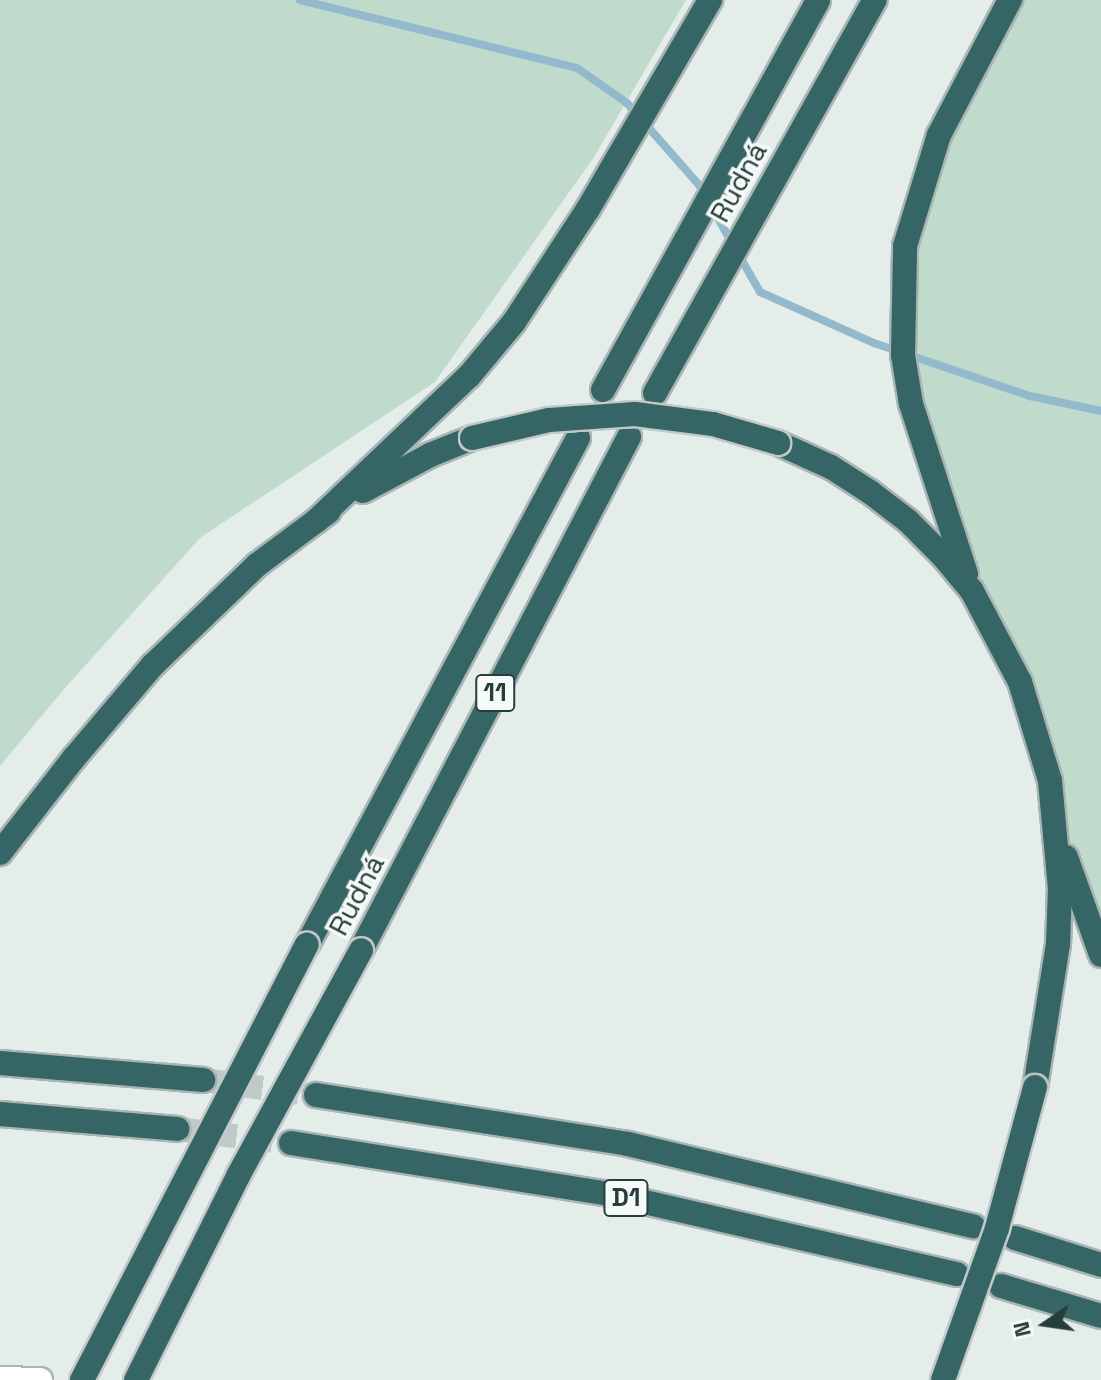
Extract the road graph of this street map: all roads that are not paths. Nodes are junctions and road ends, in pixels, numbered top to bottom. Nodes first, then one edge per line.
1 (710, 0) edge
2 (818, 0) edge
3 (875, 0) edge
4 (1010, 0) edge
5 (603, 390) dead end
6 (655, 393) dead end
7 (629, 437) dead end
8 (578, 438) dead end
9 (316, 521) junction
10 (972, 591) junction
11 (43, 797) junction
12 (0, 828) edge
13 (1057, 832) junction
14 (0, 853) edge
15 (1101, 955) edge
16 (0, 1063) edge
17 (203, 1080) tunnel mouth
18 (316, 1095) tunnel mouth
19 (0, 1114) edge
20 (177, 1129) tunnel mouth
21 (291, 1143) tunnel mouth
22 (973, 1226) dead end
23 (1015, 1238) dead end
24 (1101, 1265) edge
25 (957, 1274) dead end
26 (1001, 1286) dead end
27 (1101, 1316) edge
28 (0, 1379) edge
29 (40, 1380) edge
30 (82, 1380) edge
31 (136, 1380) edge
32 (943, 1380) edge

1 - 9 highway
2 - 5 highway, Rudná
3 - 6 highway, Rudná
4 - 10 highway
7 - 31 highway, Rudná / 11, bridge
8 - 30 highway, Rudná / 11, bridge
9 - 10 highway, bridge
9 - 11 highway
10 - 13 highway
11 - 12 highway
11 - 14 highway
13 - 15 highway
13 - 32 highway, bridge
16 - 17 highway
18 - 22 highway, D1
19 - 20 highway
21 - 25 highway, D1
23 - 24 highway
26 - 27 highway
28 - 29 lane

